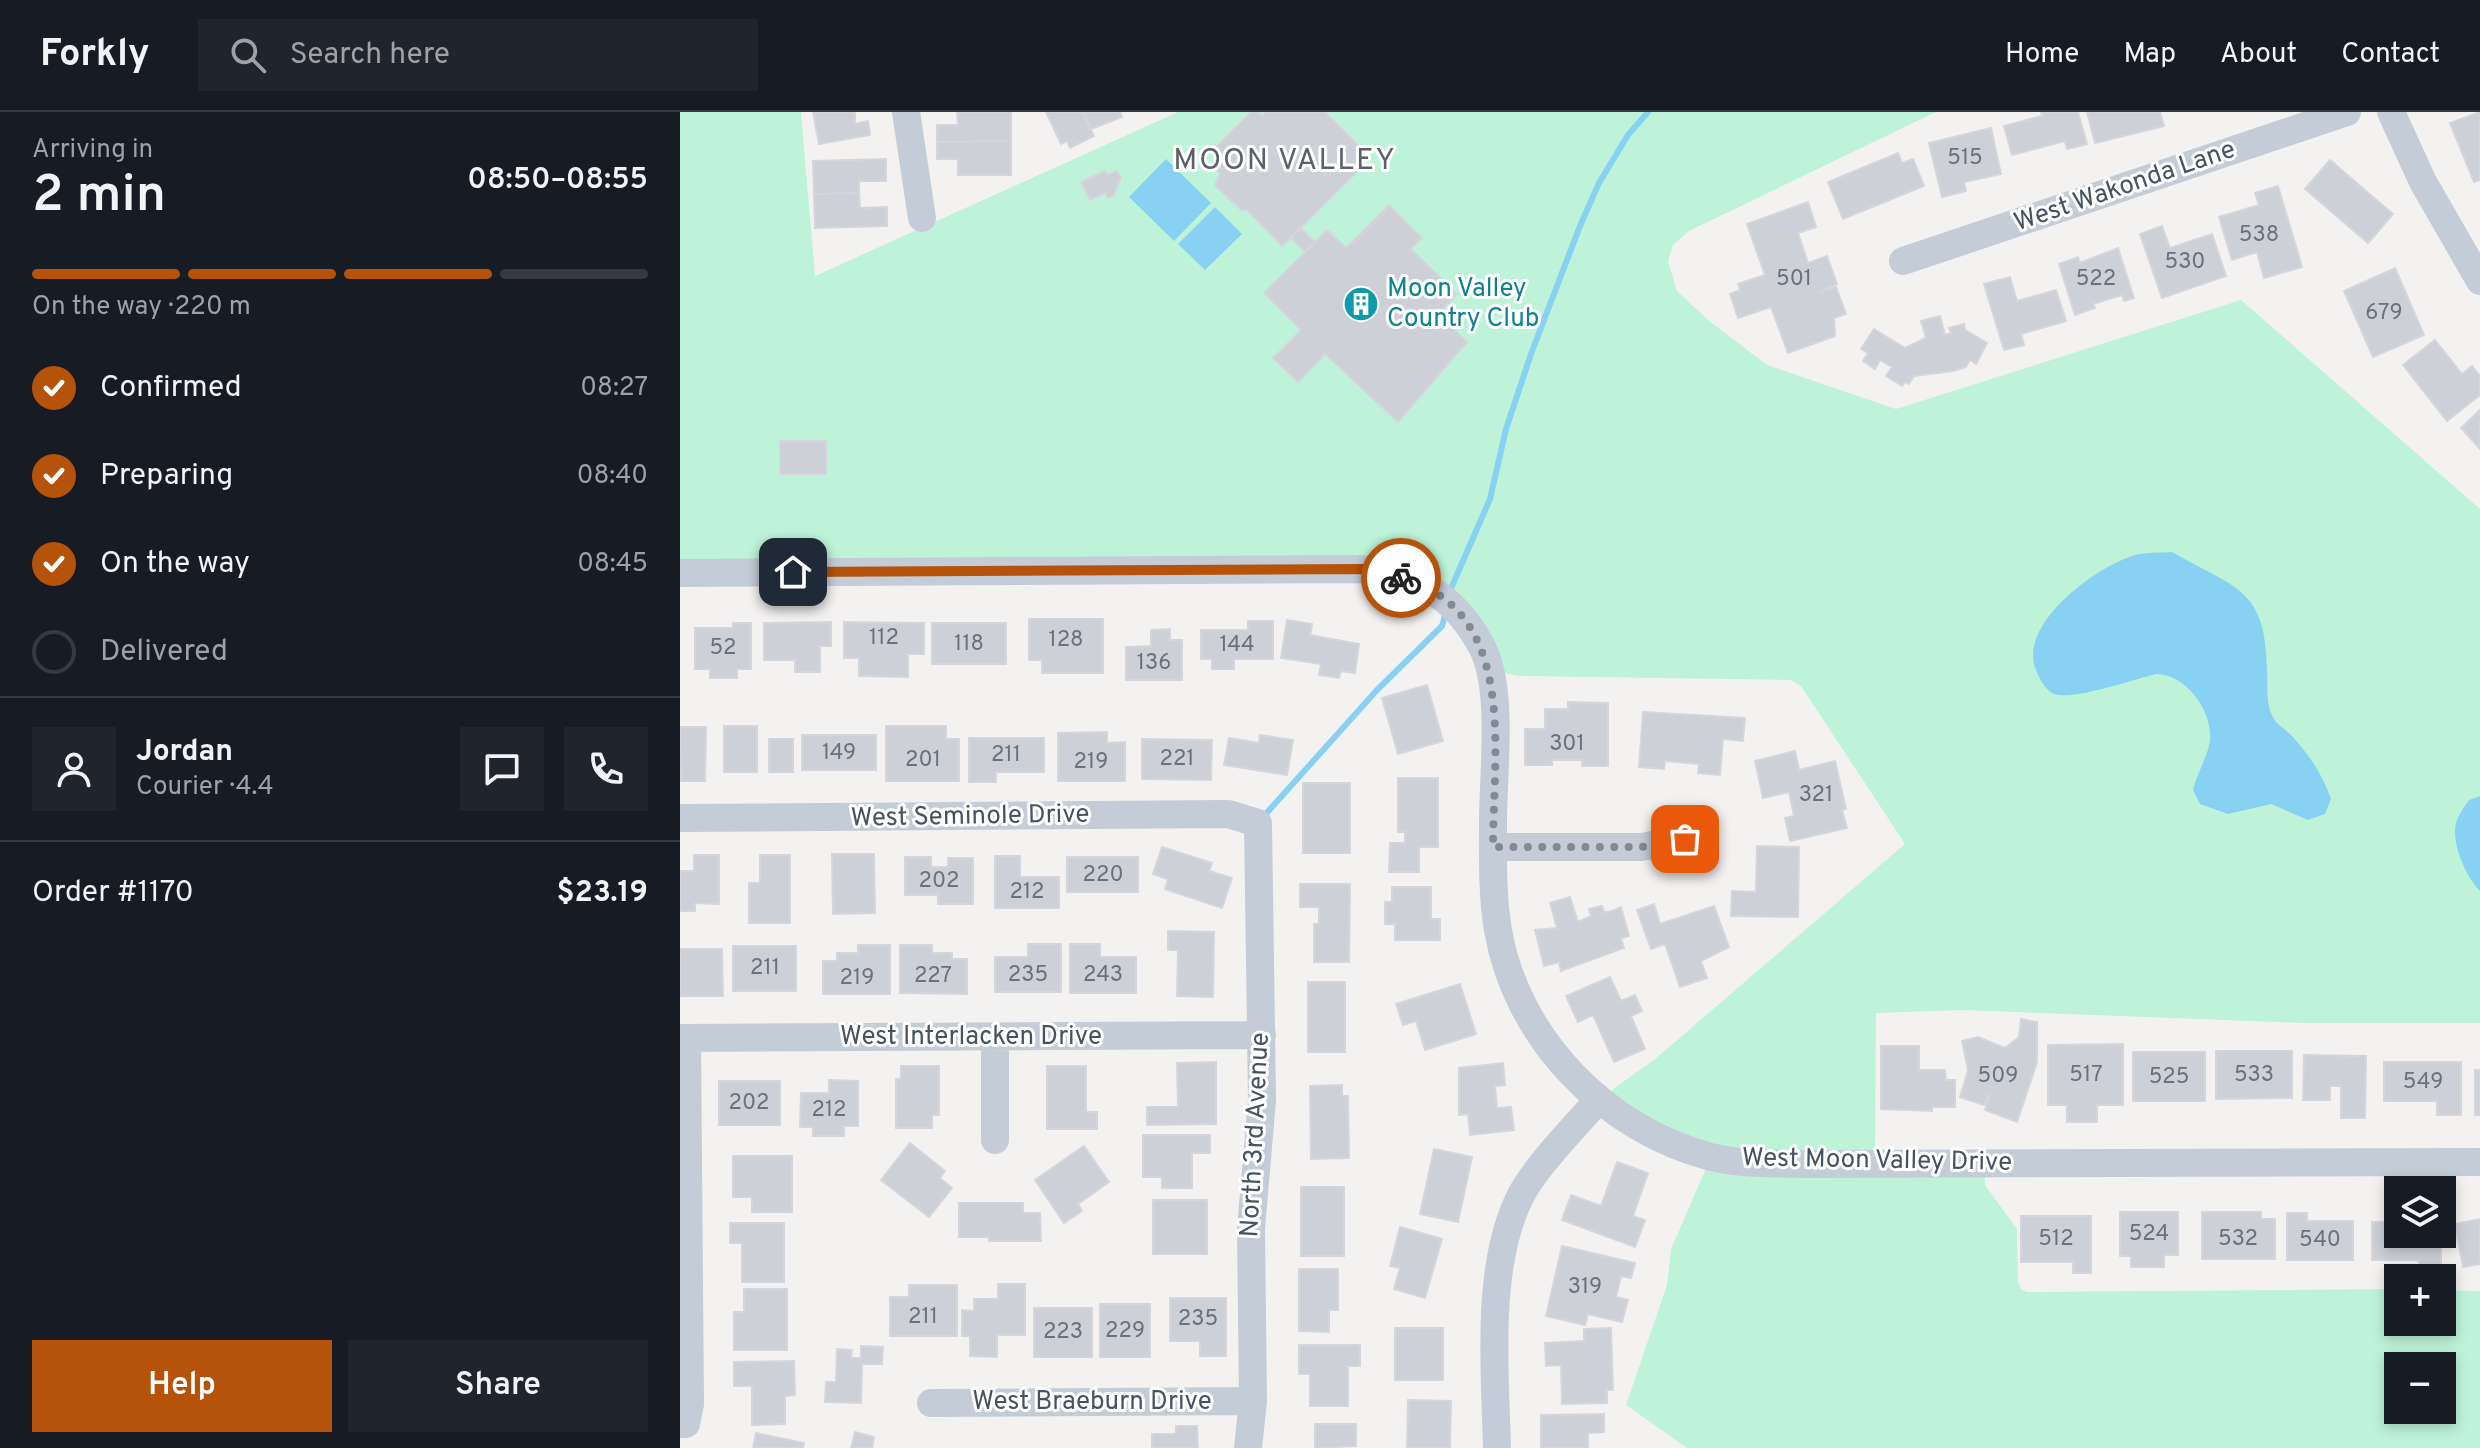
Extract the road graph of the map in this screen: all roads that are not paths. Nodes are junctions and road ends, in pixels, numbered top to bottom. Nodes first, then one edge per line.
1 (906, 112) edge
2 (2347, 112) edge
3 (2391, 112) edge
4 (922, 218) dead end
5 (1903, 261) dead end
6 (2480, 281) edge
7 (680, 573) edge
8 (680, 818) edge
9 (1258, 823) joint
10 (1685, 839) dead end
11 (1493, 847) junction
12 (1262, 1035) junction
13 (995, 1037) junction
14 (683, 1038) edge
15 (1598, 1100) junction
16 (995, 1140) dead end
17 (2480, 1162) edge
18 (1253, 1401) junction
19 (931, 1403) dead end
20 (683, 1424) edge
21 (1248, 1448) edge
22 (1497, 1448) edge

1 - 4 street
2 - 5 street, West Wakonda Lane
3 - 6 street
7 - 11 street, West Moon Valley Drive
8 - 9 street, West Seminole Drive
9 - 12 street, North 3rd Avenue
10 - 11 street
11 - 15 street, West Moon Valley Drive
12 - 13 street, West Interlacken Drive
12 - 18 street, North 3rd Avenue
13 - 14 street, West Interlacken Drive
13 - 16 street
14 - 20 street
15 - 17 street, West Moon Valley Drive
15 - 22 street
18 - 19 street, West Braeburn Drive
18 - 21 street, North 3rd Avenue

